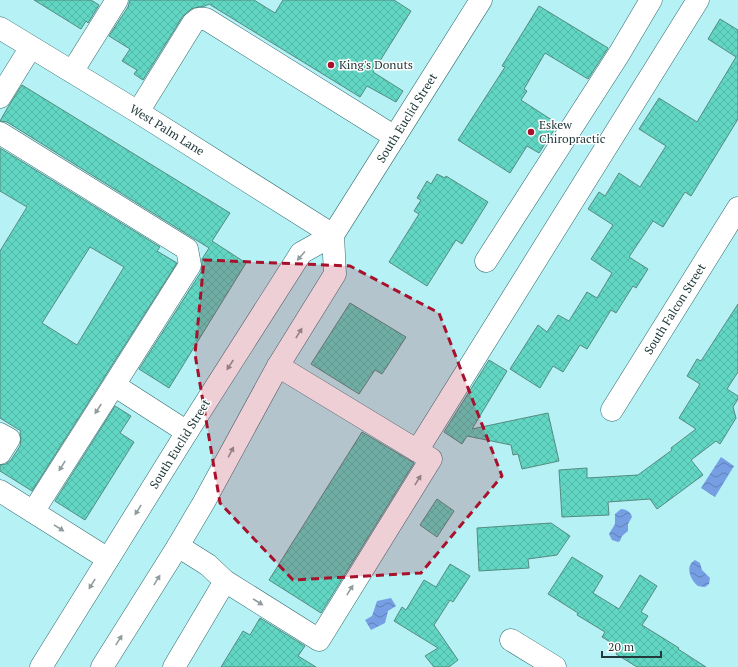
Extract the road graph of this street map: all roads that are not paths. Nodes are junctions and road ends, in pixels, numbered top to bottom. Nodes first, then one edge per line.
1 (117, 0) edge
2 (481, 0) edge
3 (651, 0) edge
4 (698, 0) edge
5 (0, 28) edge
6 (31, 47) junction
7 (72, 72) junction
8 (0, 97) edge
9 (138, 112) junction
10 (0, 133) edge
11 (395, 137) junction
12 (738, 208) edge
13 (333, 235) junction
14 (486, 261) dead end
15 (278, 366) junction
16 (114, 385) junction
17 (612, 410) dead end
18 (187, 432) junction
19 (0, 434) edge
20 (417, 451) junction
21 (0, 453) edge
22 (0, 491) edge
23 (33, 512) junction
24 (178, 546) junction
25 (108, 559) junction
26 (225, 581) junction
27 (511, 640) dead end
28 (41, 667) edge
29 (102, 667) edge
30 (174, 667) edge
31 (555, 667) edge

1 - 7 main road
2 - 11 main road, South Euclid Street
3 - 14 main road
4 - 20 main road
5 - 6 main road, West Palm Lane
6 - 7 main road, West Palm Lane
6 - 8 main road
7 - 9 main road, West Palm Lane
9 - 11 main road
9 - 13 main road, West Palm Lane
10 - 16 main road
11 - 13 main road, South Euclid Street
12 - 17 main road, South Falcon Street
15 -> 13 main road
13 -> 18 main road, South Euclid Street
15 - 20 main road
24 -> 15 main road
16 - 18 main road
16 -> 23 main road
18 -> 25 main road, South Euclid Street
19 - 21 main road
26 -> 20 main road
22 - 23 main road
23 -> 25 main road
24 - 26 main road
29 -> 24 main road
25 -> 28 main road, South Euclid Street
26 - 30 main road
27 - 31 main road

